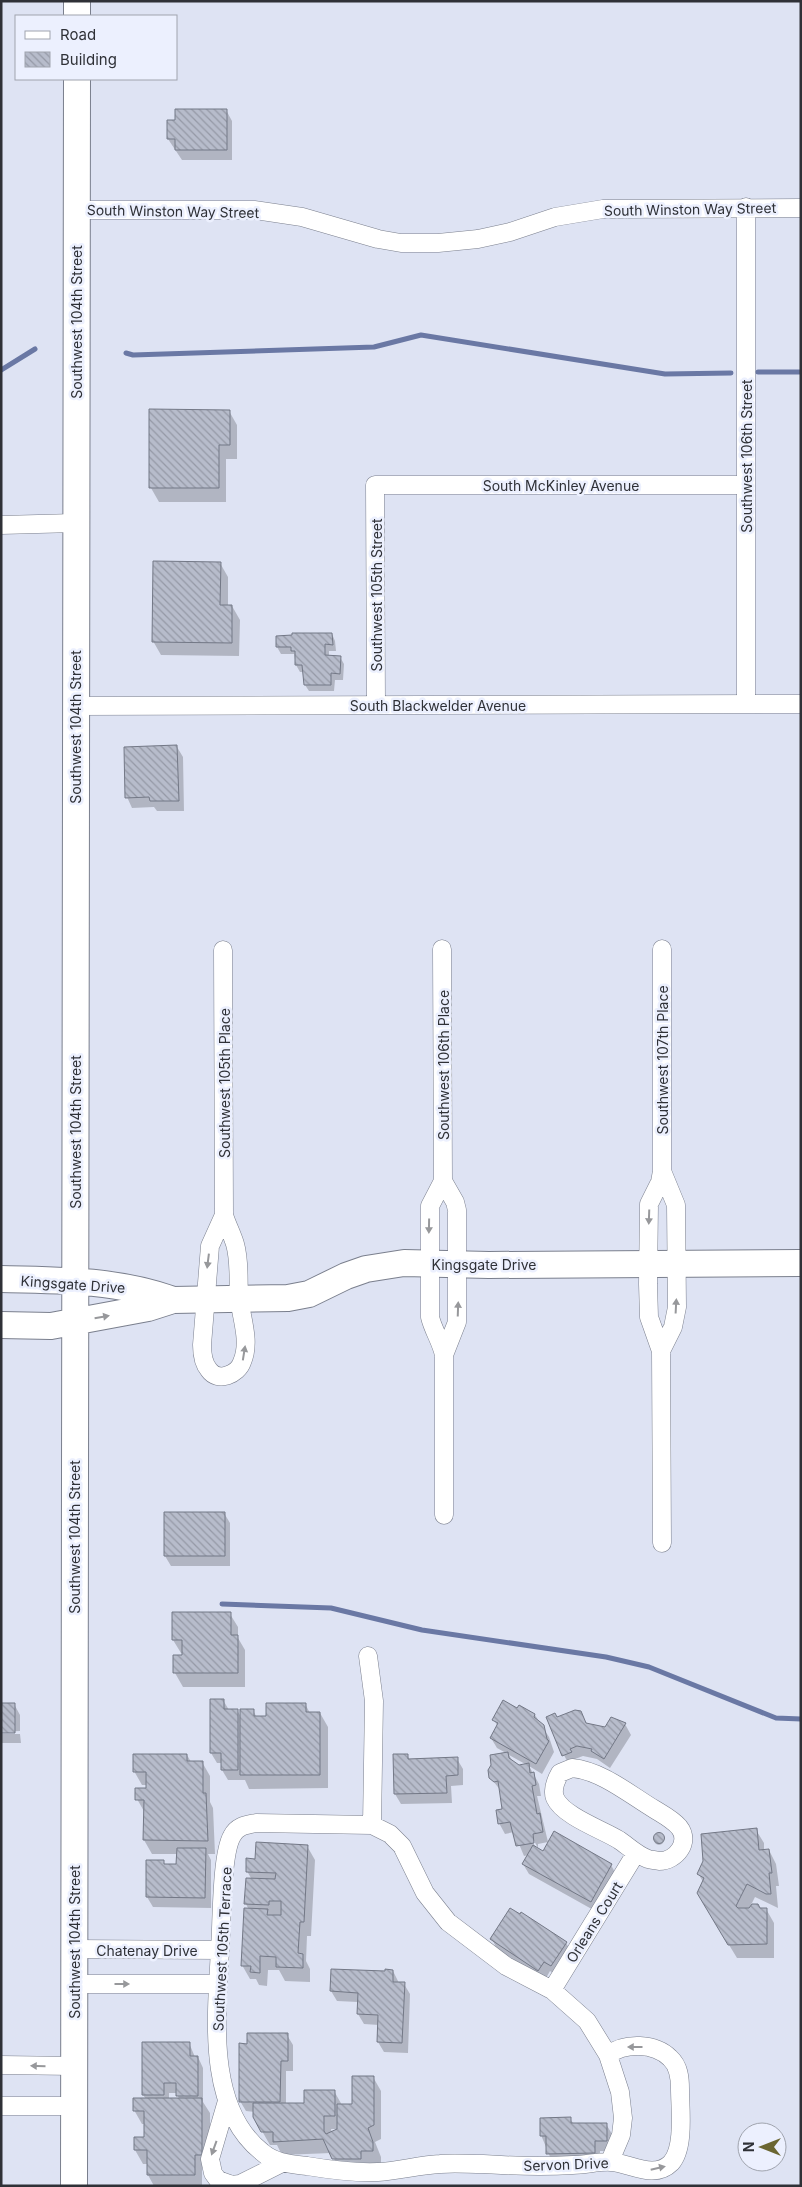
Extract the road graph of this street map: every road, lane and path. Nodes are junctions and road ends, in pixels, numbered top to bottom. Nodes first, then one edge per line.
1 (77, 1) edge
2 (76, 15) edge
3 (76, 80) edge
4 (746, 207) junction
5 (801, 208) edge
6 (76, 210) junction
7 (375, 485) joint
8 (746, 485) junction
9 (76, 523) junction
10 (1, 525) edge
11 (746, 704) junction
12 (801, 704) edge
13 (376, 705) junction
14 (76, 706) junction
15 (442, 949) dead end
16 (662, 949) dead end
17 (223, 950) dead end
18 (662, 1171) junction
19 (443, 1181) junction
20 (224, 1216) junction
21 (801, 1263) edge
22 (430, 1264) junction
23 (458, 1264) junction
24 (648, 1264) junction
25 (676, 1264) junction
26 (1, 1279) edge
27 (74, 1282) junction
28 (240, 1299) junction
29 (173, 1300) junction
30 (204, 1300) junction
31 (75, 1322) junction
32 (1, 1325) edge
33 (661, 1351) junction
34 (444, 1355) junction
35 (444, 1515) dead end
36 (662, 1543) dead end
37 (368, 1656) dead end
38 (372, 1825) junction
39 (636, 1853) junction
40 (74, 1949) junction
41 (220, 1950) junction
42 (74, 1984) junction
43 (217, 1984) junction
44 (552, 1990) junction
45 (608, 2055) junction
46 (1, 2065) edge
47 (74, 2066) junction
48 (227, 2101) junction
49 (1, 2106) edge
50 (74, 2106) junction
51 (610, 2162) junction
52 (282, 2163) junction
53 (74, 2186) edge

1 - 2 main road
3 - 6 main road, Southwest 104th Street
4 - 5 street, South Winston Way Street
4 - 6 street, South Winston Way Street
4 - 8 street, Southwest 106th Street
6 - 9 main road, Southwest 104th Street
7 - 8 street, South McKinley Avenue
7 - 13 street, Southwest 105th Street
8 - 11 street, Southwest 106th Street
9 - 10 street
9 - 14 main road, Southwest 104th Street
11 - 12 street, South Blackwelder Avenue
11 - 13 street, South Blackwelder Avenue
13 - 14 street, South Blackwelder Avenue
14 - 27 main road, Southwest 104th Street
15 - 19 street, Southwest 106th Place
16 - 18 street, Southwest 107th Place
17 - 20 street, Southwest 105th Place
18 -> 24 street, Southwest 107th Place
18 - 25 street, Southwest 107th Place
19 -> 22 street, Southwest 106th Place
19 - 23 street, Southwest 106th Place
20 - 28 street, Southwest 105th Place
20 -> 30 street, Southwest 105th Place
21 - 25 main road, Kingsgate Drive
22 - 23 main road, Kingsgate Drive
22 - 28 main road, Kingsgate Drive
22 - 34 street, Southwest 106th Place
23 - 24 main road, Kingsgate Drive
34 -> 23 street, Southwest 106th Place
24 - 25 main road, Kingsgate Drive
24 - 33 street, Southwest 107th Place
33 -> 25 street, Southwest 107th Place
26 - 27 main road, Kingsgate Drive
27 - 29 main road, Kingsgate Drive
27 - 31 main road, Southwest 104th Street
28 - 30 main road, Kingsgate Drive
30 -> 28 street, Southwest 105th Place
29 - 30 main road, Kingsgate Drive
31 -> 29 main road, Kingsgate Drive
31 - 32 main road, Kingsgate Drive
31 - 40 main road, Southwest 104th Street
33 - 36 street, Southwest 107th Place
34 - 35 street, Southwest 106th Place
37 - 38 street
38 - 41 street, Southwest 105th Terrace
38 - 44 street
39 - 39 street
39 - 44 street, Orleans Court
40 - 41 street, Chatenay Drive
40 - 42 main road, Southwest 104th Street
41 - 43 street, Southwest 105th Terrace
42 -> 43 street
42 - 47 main road, Southwest 104th Street
43 - 48 street, Southwest 105th Terrace
44 - 45 street
45 - 51 street
51 -> 45 street, Servon Drive
47 -> 46 street
47 - 50 main road, Southwest 104th Street
48 - 52 street, Southwest 105th Terrace
48 -> 52 street, Southwest 105th Terrace
49 - 50 street
50 - 53 main road, Southwest 104th Street
51 - 52 street, Servon Drive

